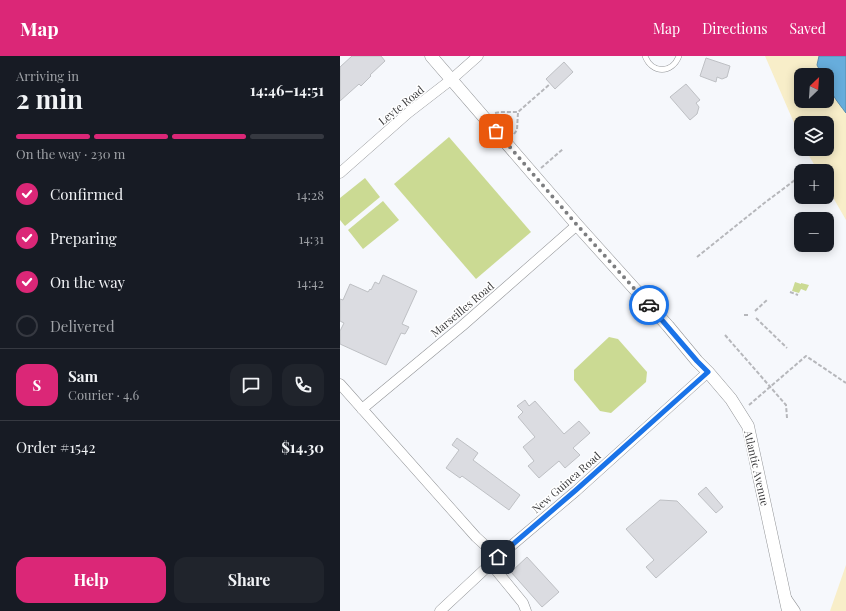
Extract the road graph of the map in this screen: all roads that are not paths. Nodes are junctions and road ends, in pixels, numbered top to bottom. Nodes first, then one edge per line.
1 (431, 56) edge
2 (478, 56) edge
3 (645, 56) edge
4 (679, 56) edge
5 (452, 79) junction
6 (340, 173) edge
7 (577, 225) junction
8 (708, 372) junction
9 (340, 384) edge
10 (362, 409) junction
11 (494, 560) junction
12 (784, 596) junction
13 (440, 611) edge
14 (526, 611) edge
15 (788, 611) edge
16 (795, 611) edge

1 - 5 street, Atlantic Avenue
2 - 5 street, Leyte Road
3 - 4 lane
5 - 6 street, Leyte Road
5 - 7 street, Atlantic Avenue
7 - 8 street, Atlantic Avenue
7 - 10 street, Marseilles Road
8 - 11 street, New Guinea Road
8 - 12 street, Atlantic Avenue
9 - 10 street
10 - 11 street
11 - 13 street, New Guinea Road
11 - 14 street
12 - 15 street, Atlantic Avenue
12 - 16 street

